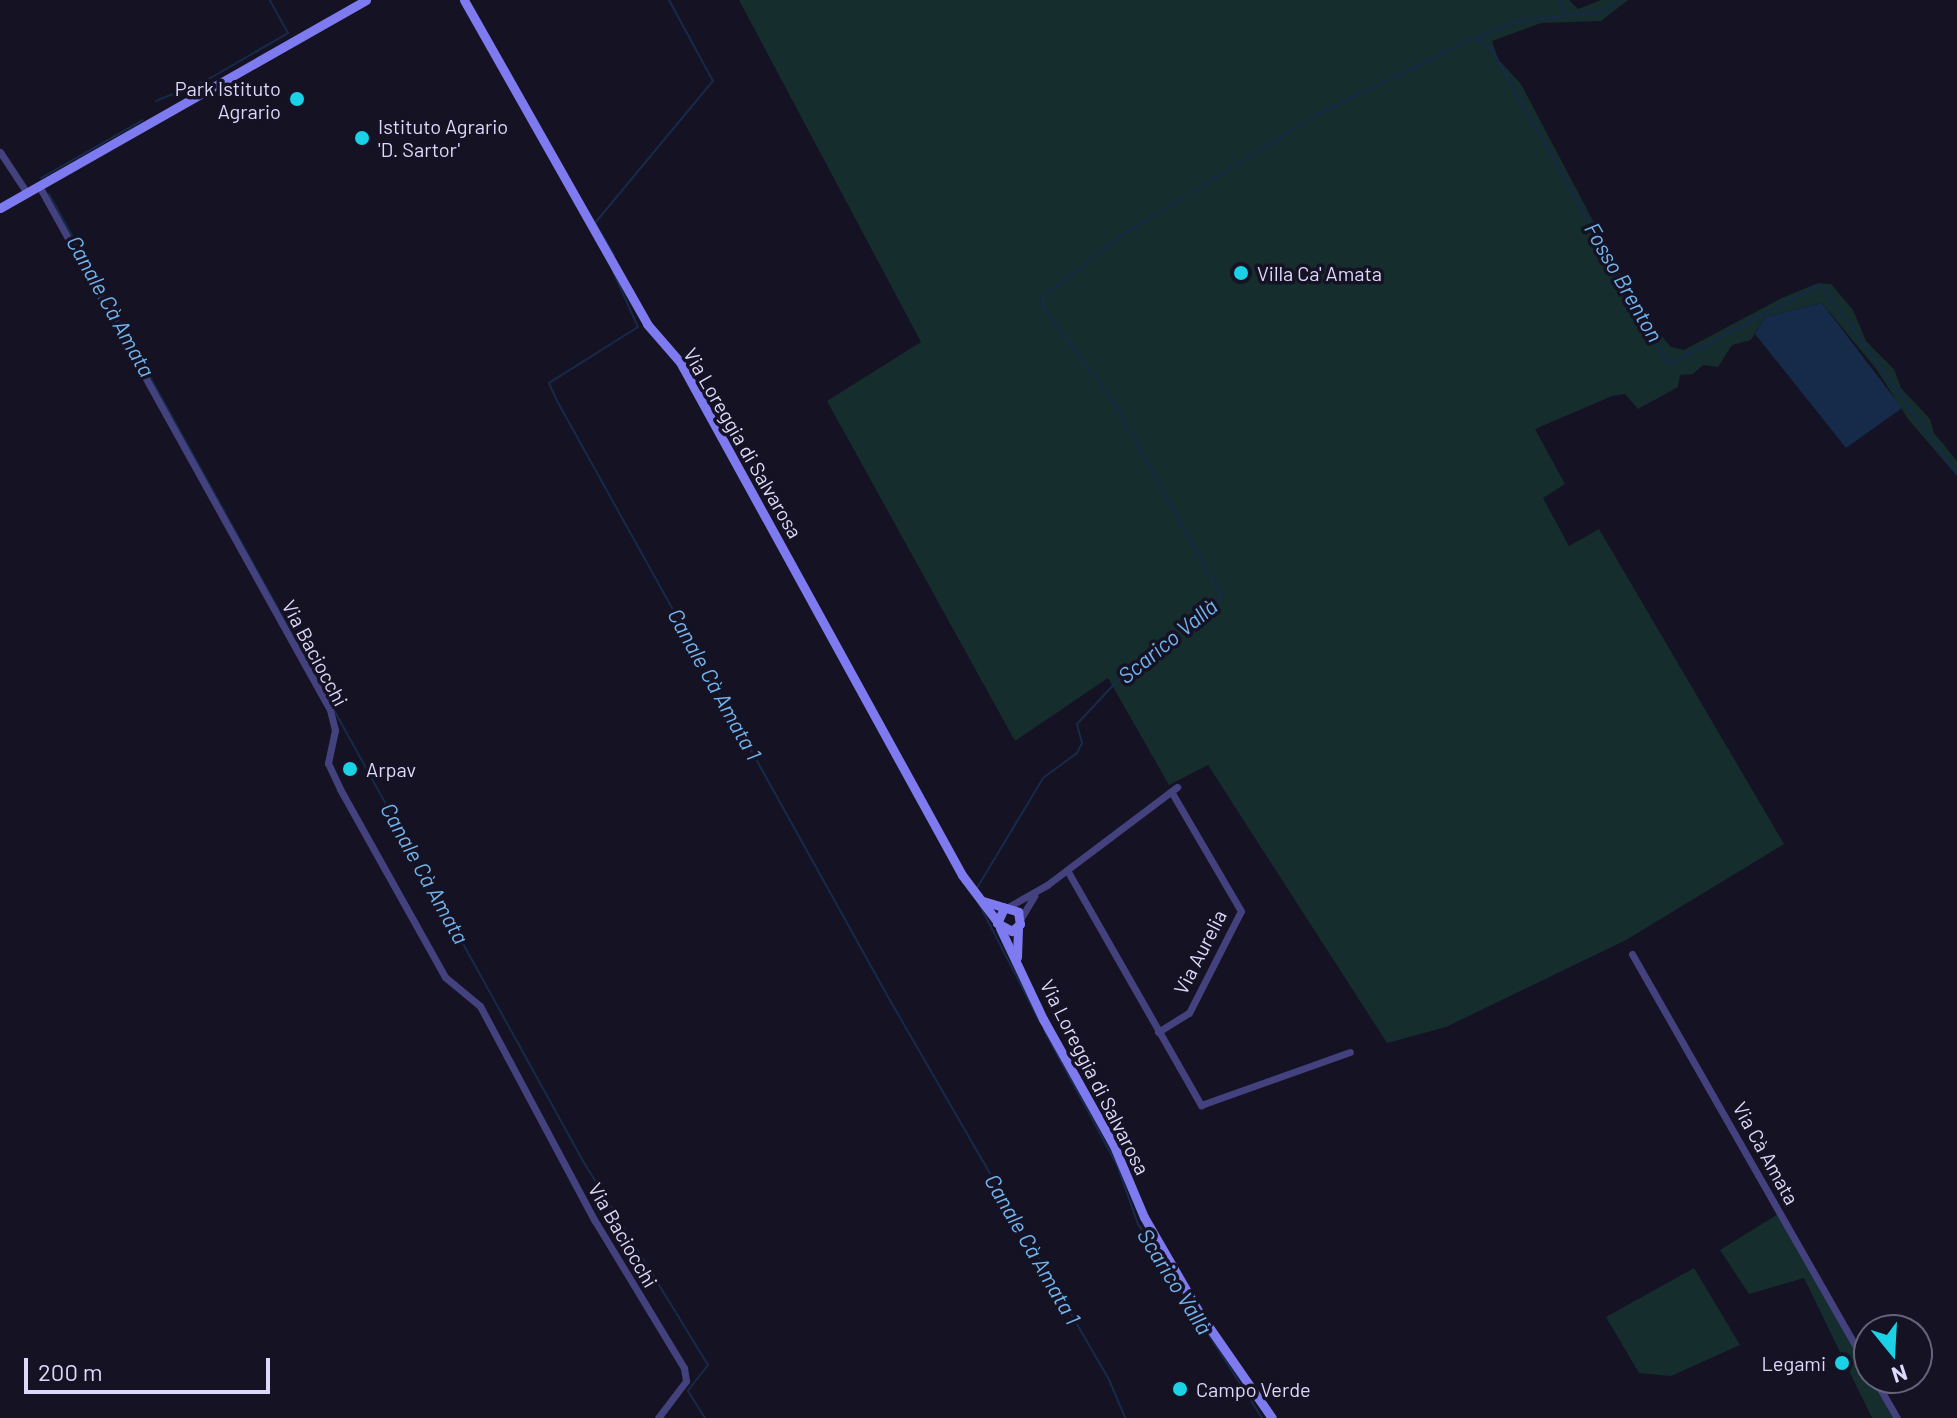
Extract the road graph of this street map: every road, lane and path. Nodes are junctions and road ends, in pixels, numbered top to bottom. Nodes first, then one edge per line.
1 (366, 0) edge
2 (464, 2) edge
3 (0, 152) edge
4 (39, 186) junction
5 (27, 193) junction
6 (0, 208) edge
7 (1067, 870) junction
8 (1035, 893) junction
9 (979, 896) junction
10 (1006, 908) junction
11 (1020, 923) junction
12 (998, 924) junction
13 (1632, 954) dead end
14 (1017, 960) junction
15 (1158, 1032) junction
16 (1350, 1052) dead end
17 (1853, 1341) edge
18 (1883, 1394) edge
19 (658, 1418) edge
20 (1272, 1418) edge
21 (1897, 1418) edge

1 - 4 street
2 - 9 street, Via Loreggia di Salvarosa
3 - 5 street
4 - 5 street
4 - 19 street, Via Baciocchi
5 - 6 street
7 - 8 street
7 - 15 street
7 - 15 street, Via Aurelia
8 - 10 street
8 - 11 street
9 - 10 street
9 - 12 street, Via Loreggia di Salvarosa
10 - 11 street
10 - 12 street
11 - 12 street
11 - 14 street, Via Loreggia di Salvarosa
12 - 14 street, Via Loreggia di Salvarosa
13 - 17 street, Via Cà Amata
14 - 20 street, Via Loreggia di Salvarosa
15 - 16 street
18 - 21 street

